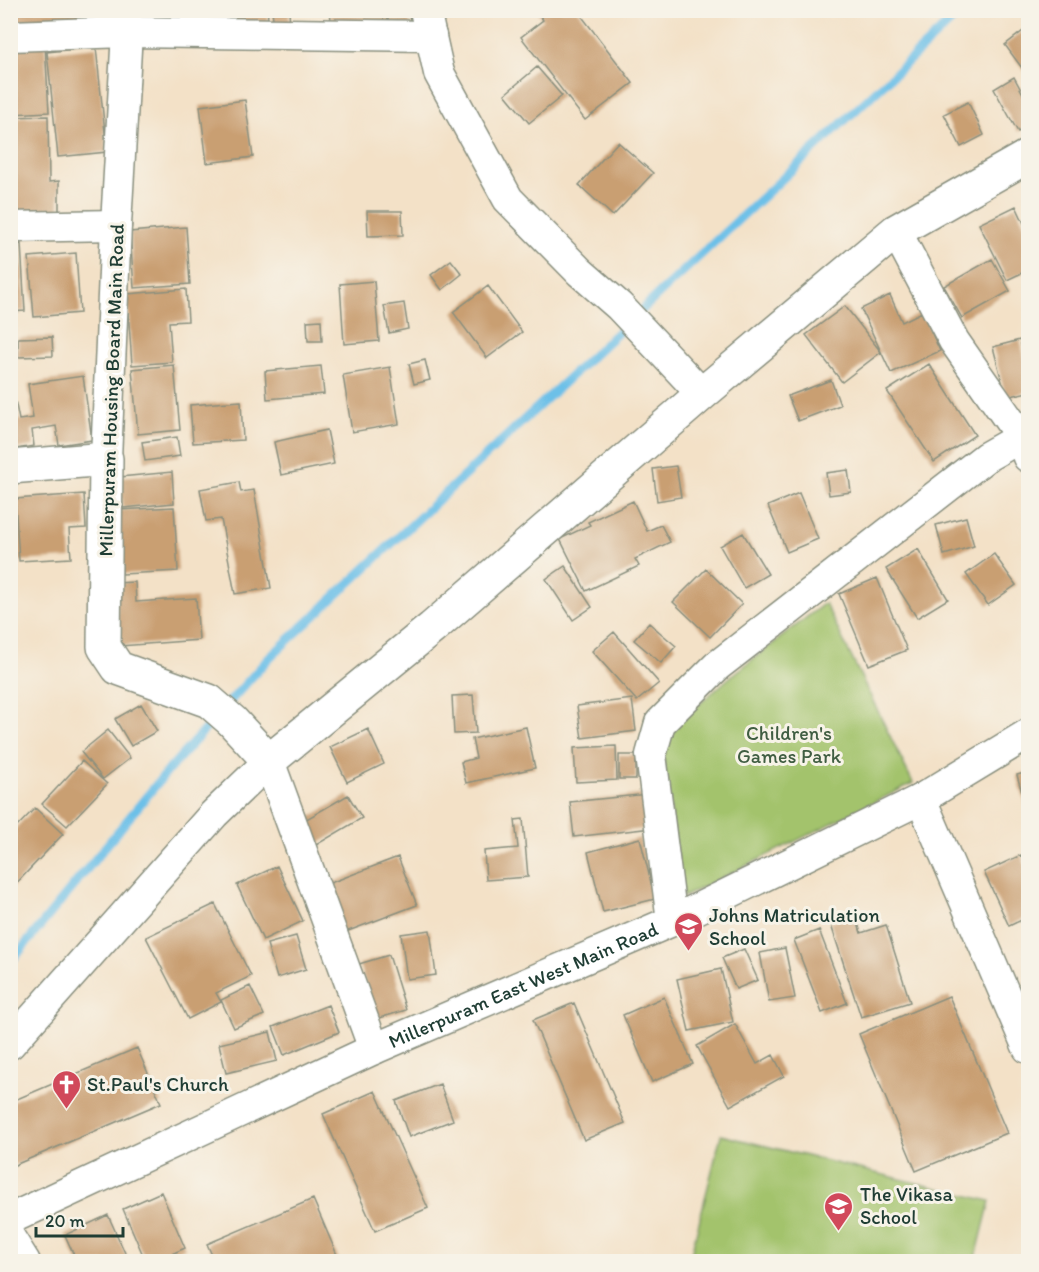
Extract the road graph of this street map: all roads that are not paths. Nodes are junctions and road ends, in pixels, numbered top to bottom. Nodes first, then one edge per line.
1 (126, 21) edge
2 (428, 23) edge
3 (10, 36) edge
4 (1029, 156) edge
5 (116, 225) junction
6 (10, 227) edge
7 (896, 231) junction
8 (702, 394) junction
9 (1026, 442) edge
10 (106, 459) junction
11 (10, 467) edge
12 (1029, 734) edge
13 (269, 761) junction
14 (921, 799) junction
15 (672, 921) junction
16 (10, 1044) edge
17 (1029, 1048) edge
18 (374, 1049) junction
19 (10, 1220) edge
20 (10, 1238) edge
21 (25, 1262) edge

1 - 2 street
1 - 3 street
1 - 5 street, Millerpuram Housing Board Main Road
2 - 8 street
4 - 7 street
5 - 6 street
5 - 10 street, Millerpuram Housing Board Main Road
7 - 8 street
7 - 9 street
8 - 13 street
9 - 15 street
10 - 11 street
10 - 13 street, Millerpuram Housing Board Main Road
12 - 14 street, Millerpuram East West Main Road
13 - 16 street
13 - 18 street
14 - 15 street, Millerpuram East West Main Road
14 - 17 street
15 - 18 street, Millerpuram East West Main Road
18 - 19 street, Millerpuram East West Main Road
20 - 21 street

